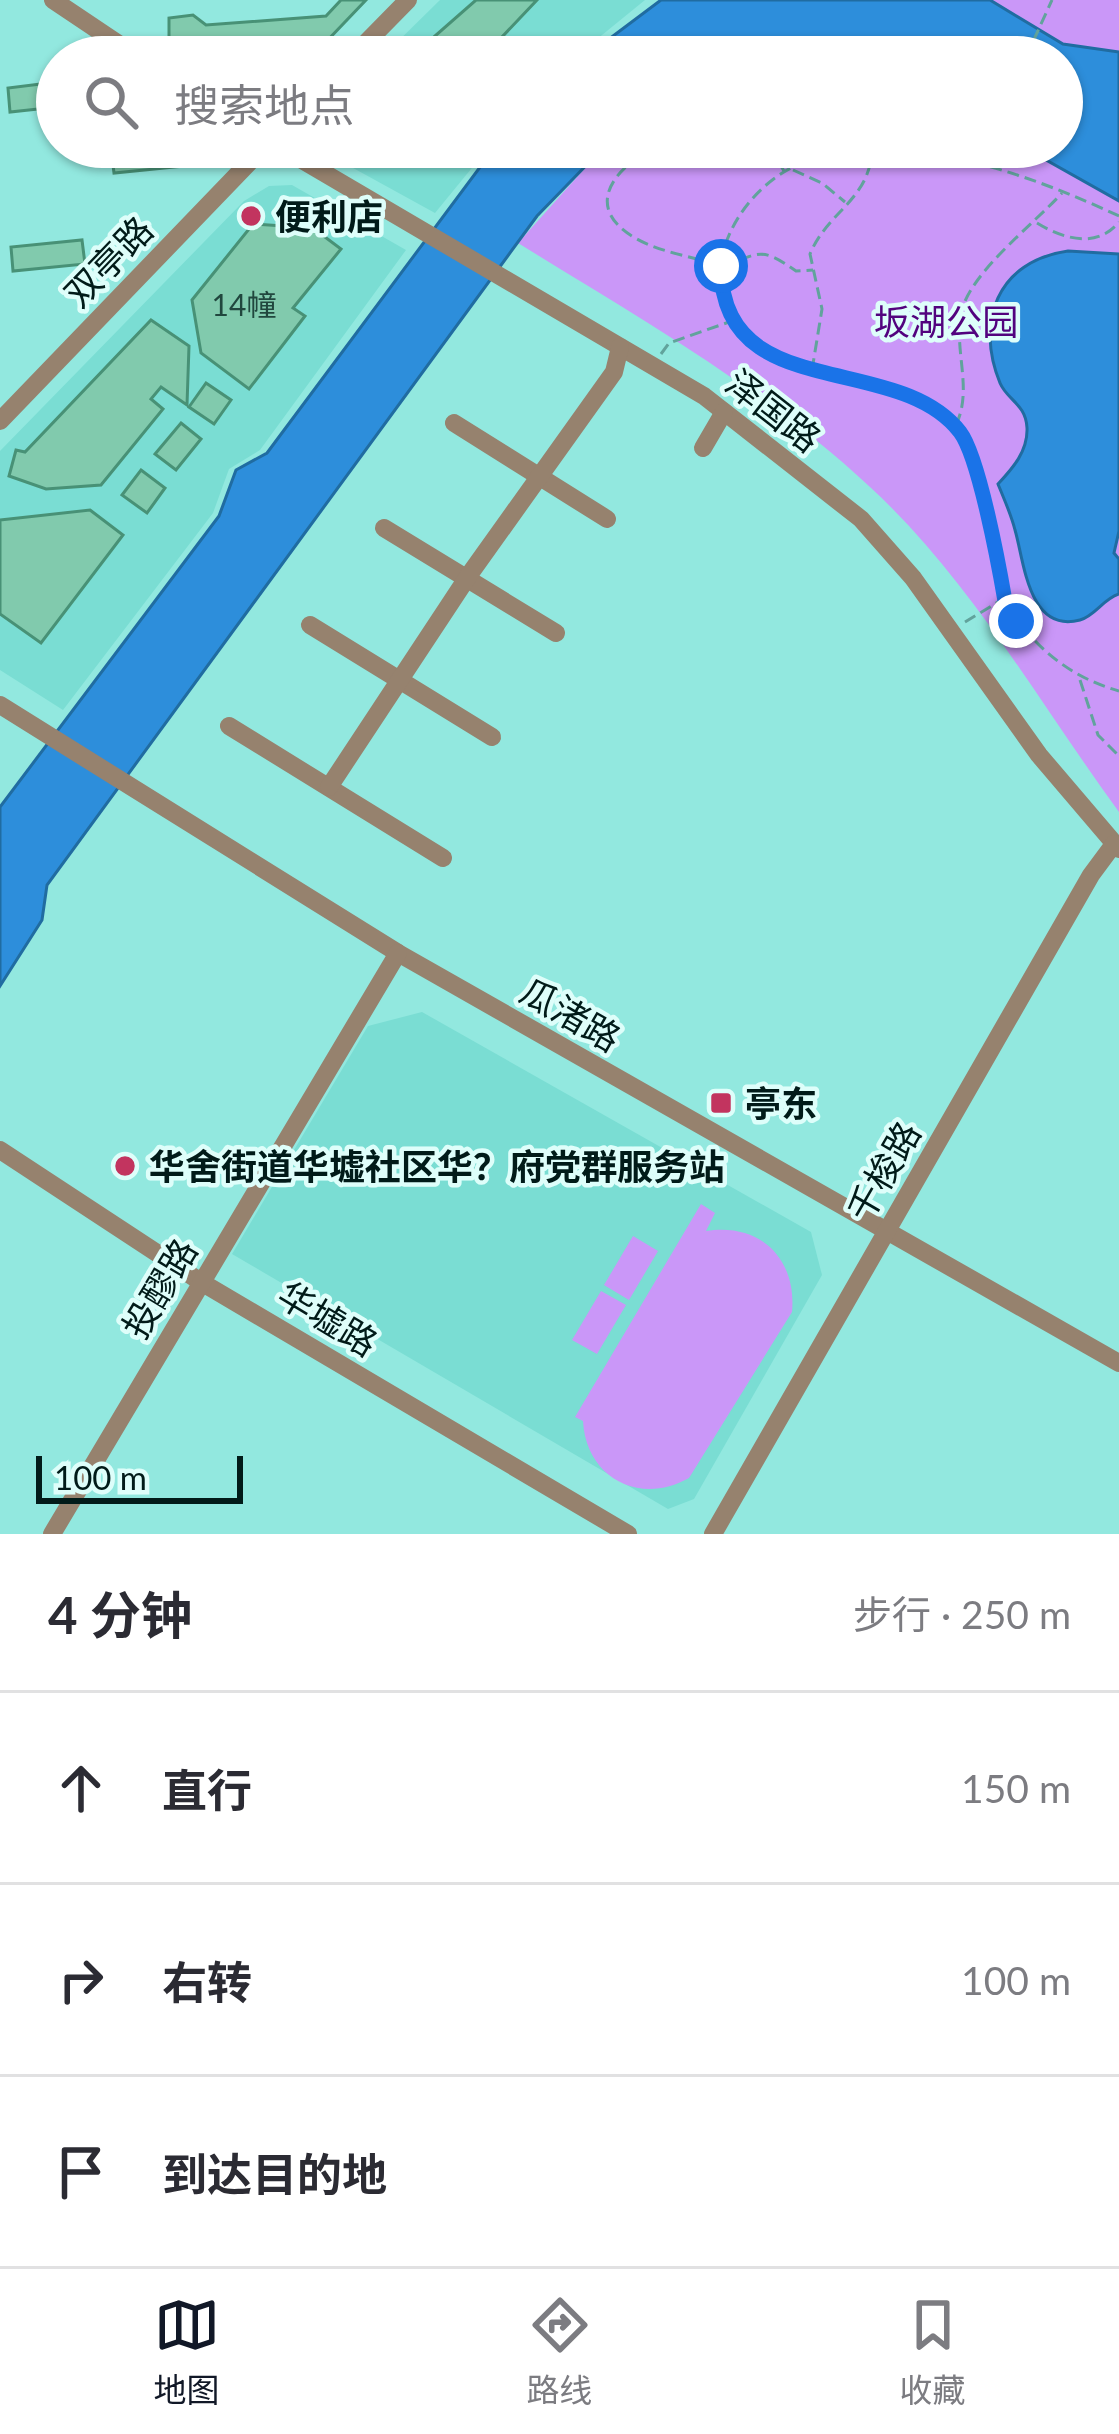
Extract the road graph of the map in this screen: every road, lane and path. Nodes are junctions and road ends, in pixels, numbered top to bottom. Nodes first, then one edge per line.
1 (53, 0) edge
2 (408, 0) edge
3 (1052, 0) edge
4 (107, 36) edge
5 (373, 36) edge
6 (1036, 36) edge
7 (245, 168) edge
8 (316, 168) edge
9 (619, 168) edge
10 (786, 168) edge
11 (798, 168) edge
12 (869, 168) edge
13 (989, 168) edge
14 (788, 171) junction
15 (1064, 192) junction
16 (846, 203) junction
17 (1119, 219) edge
18 (1036, 223) junction
19 (721, 266) junction
20 (813, 270) junction
21 (734, 320) junction
22 (620, 347) junction
23 (653, 366) junction
24 (812, 370) junction
25 (724, 412) junction
26 (0, 422) edge
27 (454, 423) dead end
28 (956, 427) junction
29 (703, 448) dead end
30 (539, 477) junction
31 (607, 519) dead end
32 (385, 528) dead end
33 (469, 575) junction
34 (1004, 598) junction
35 (310, 625) dead end
36 (952, 632) junction
37 (556, 633) dead end
38 (1080, 679) junction
39 (399, 681) junction
40 (1119, 691) edge
41 (0, 705) edge
42 (230, 726) dead end
43 (492, 737) dead end
44 (1119, 756) edge
45 (329, 787) junction
46 (1117, 846) edge
47 (443, 858) dead end
48 (398, 953) junction
49 (0, 1150) edge
50 (886, 1232) junction
51 (201, 1282) junction
52 (1119, 1363) edge
53 (52, 1534) edge
54 (628, 1534) edge
55 (712, 1534) edge

1 - 4 street
2 - 5 street
3 - 6 path
7 - 26 street, 双亭路
8 - 22 street, 泽国路
9 - 19 path
10 - 14 path
11 - 14 path
12 - 16 path
13 - 15 path
14 - 16 path
14 - 19 path
15 - 17 path
15 - 18 path
16 - 20 path
17 - 18 path
18 - 28 path
19 - 20 path
19 - 21 path
20 - 24 path
21 - 23 path
21 - 24 path
22 - 23 street, 泽国路
22 - 30 street
23 - 25 street, 泽国路
24 - 28 path
25 - 29 street
25 - 36 street, 泽国路
27 - 30 street
28 - 34 path
30 - 31 street
30 - 33 street
32 - 33 street
33 - 37 street
33 - 39 street
34 - 36 path
34 - 38 path
35 - 39 street
36 - 46 street, 泽国路
38 - 40 path
38 - 44 path
39 - 43 street
39 - 45 street
41 - 48 street, 瓜渚路
42 - 45 street
45 - 47 street
46 - 50 street, 千梭路
48 - 50 street, 瓜渚路
48 - 51 street, 投醪路
49 - 51 street, 华墟路
50 - 52 street, 瓜渚路
50 - 55 street, 千梭路
51 - 53 street, 投醪路
51 - 54 street, 华墟路

